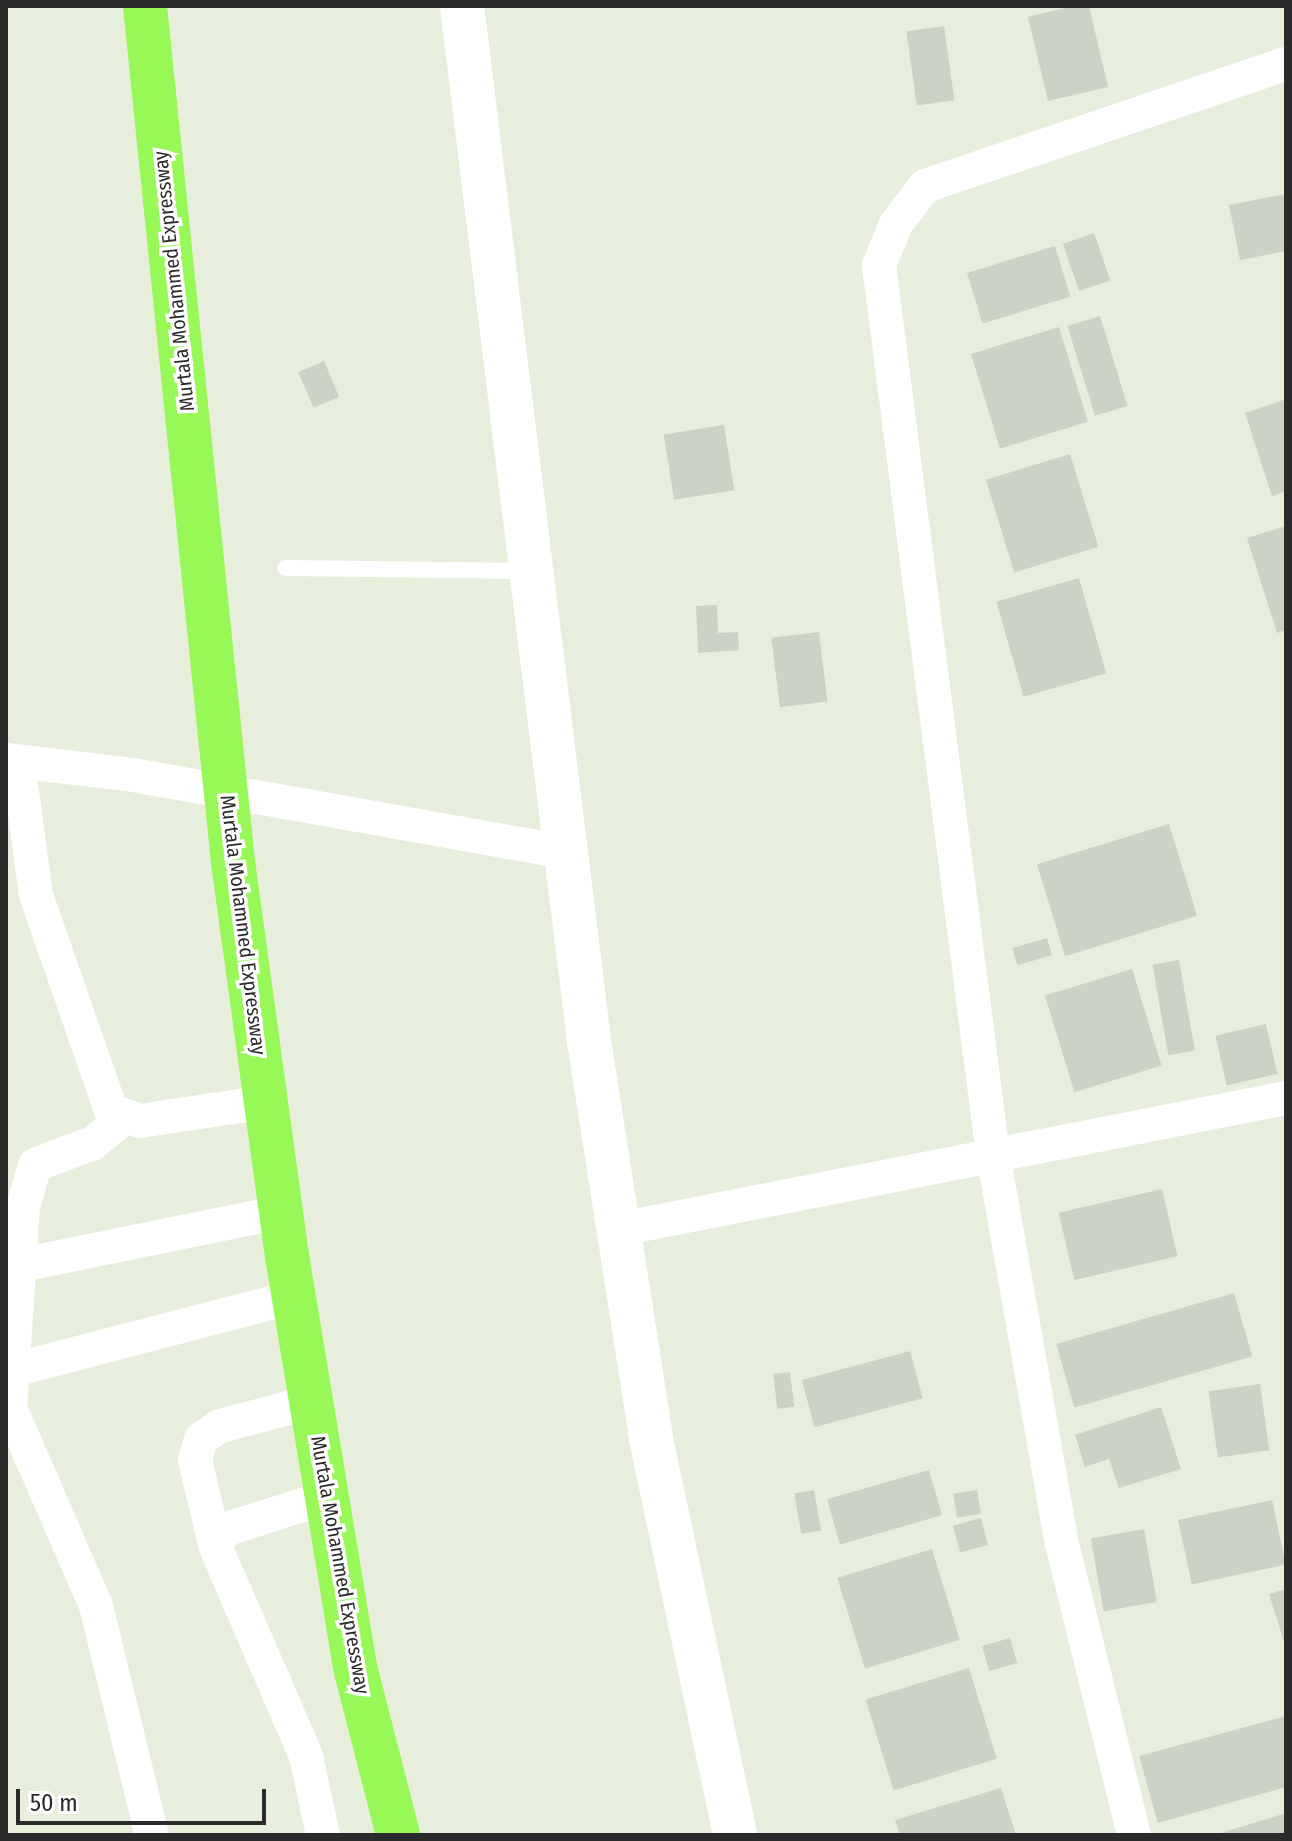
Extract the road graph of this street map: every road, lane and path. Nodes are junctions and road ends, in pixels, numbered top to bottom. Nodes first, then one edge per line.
1 (145, 6) edge
2 (462, 6) edge
3 (1286, 64) edge
4 (285, 568) dead end
5 (531, 571) junction
6 (12, 761) edge
7 (227, 791) junction
8 (566, 852) junction
9 (1286, 1098) edge
10 (266, 1102) junction
11 (122, 1119) junction
12 (993, 1155) junction
13 (281, 1212) junction
14 (620, 1229) junction
15 (21, 1265) junction
16 (294, 1297) junction
17 (17, 1369) junction
18 (311, 1402) junction
19 (327, 1497) junction
20 (218, 1539) junction
21 (152, 1835) edge
22 (323, 1835) edge
23 (398, 1835) edge
24 (735, 1835) edge
25 (1134, 1835) edge

1 - 7 main road, Murtala Mohammed Expressway
2 - 5 main road
3 - 12 street
4 - 5 lane
5 - 8 main road
6 - 7 street
6 - 11 street
7 - 8 street
7 - 10 main road, Murtala Mohammed Expressway
8 - 14 main road
9 - 12 street
10 - 11 street
10 - 13 main road, Murtala Mohammed Expressway
11 - 15 street
12 - 14 street
12 - 25 street
13 - 15 street
13 - 16 main road, Murtala Mohammed Expressway
14 - 24 main road
15 - 17 street
16 - 17 street
16 - 18 main road, Murtala Mohammed Expressway
17 - 21 street
18 - 19 main road, Murtala Mohammed Expressway
18 - 20 street
19 - 20 street
19 - 23 main road, Murtala Mohammed Expressway
20 - 22 street

